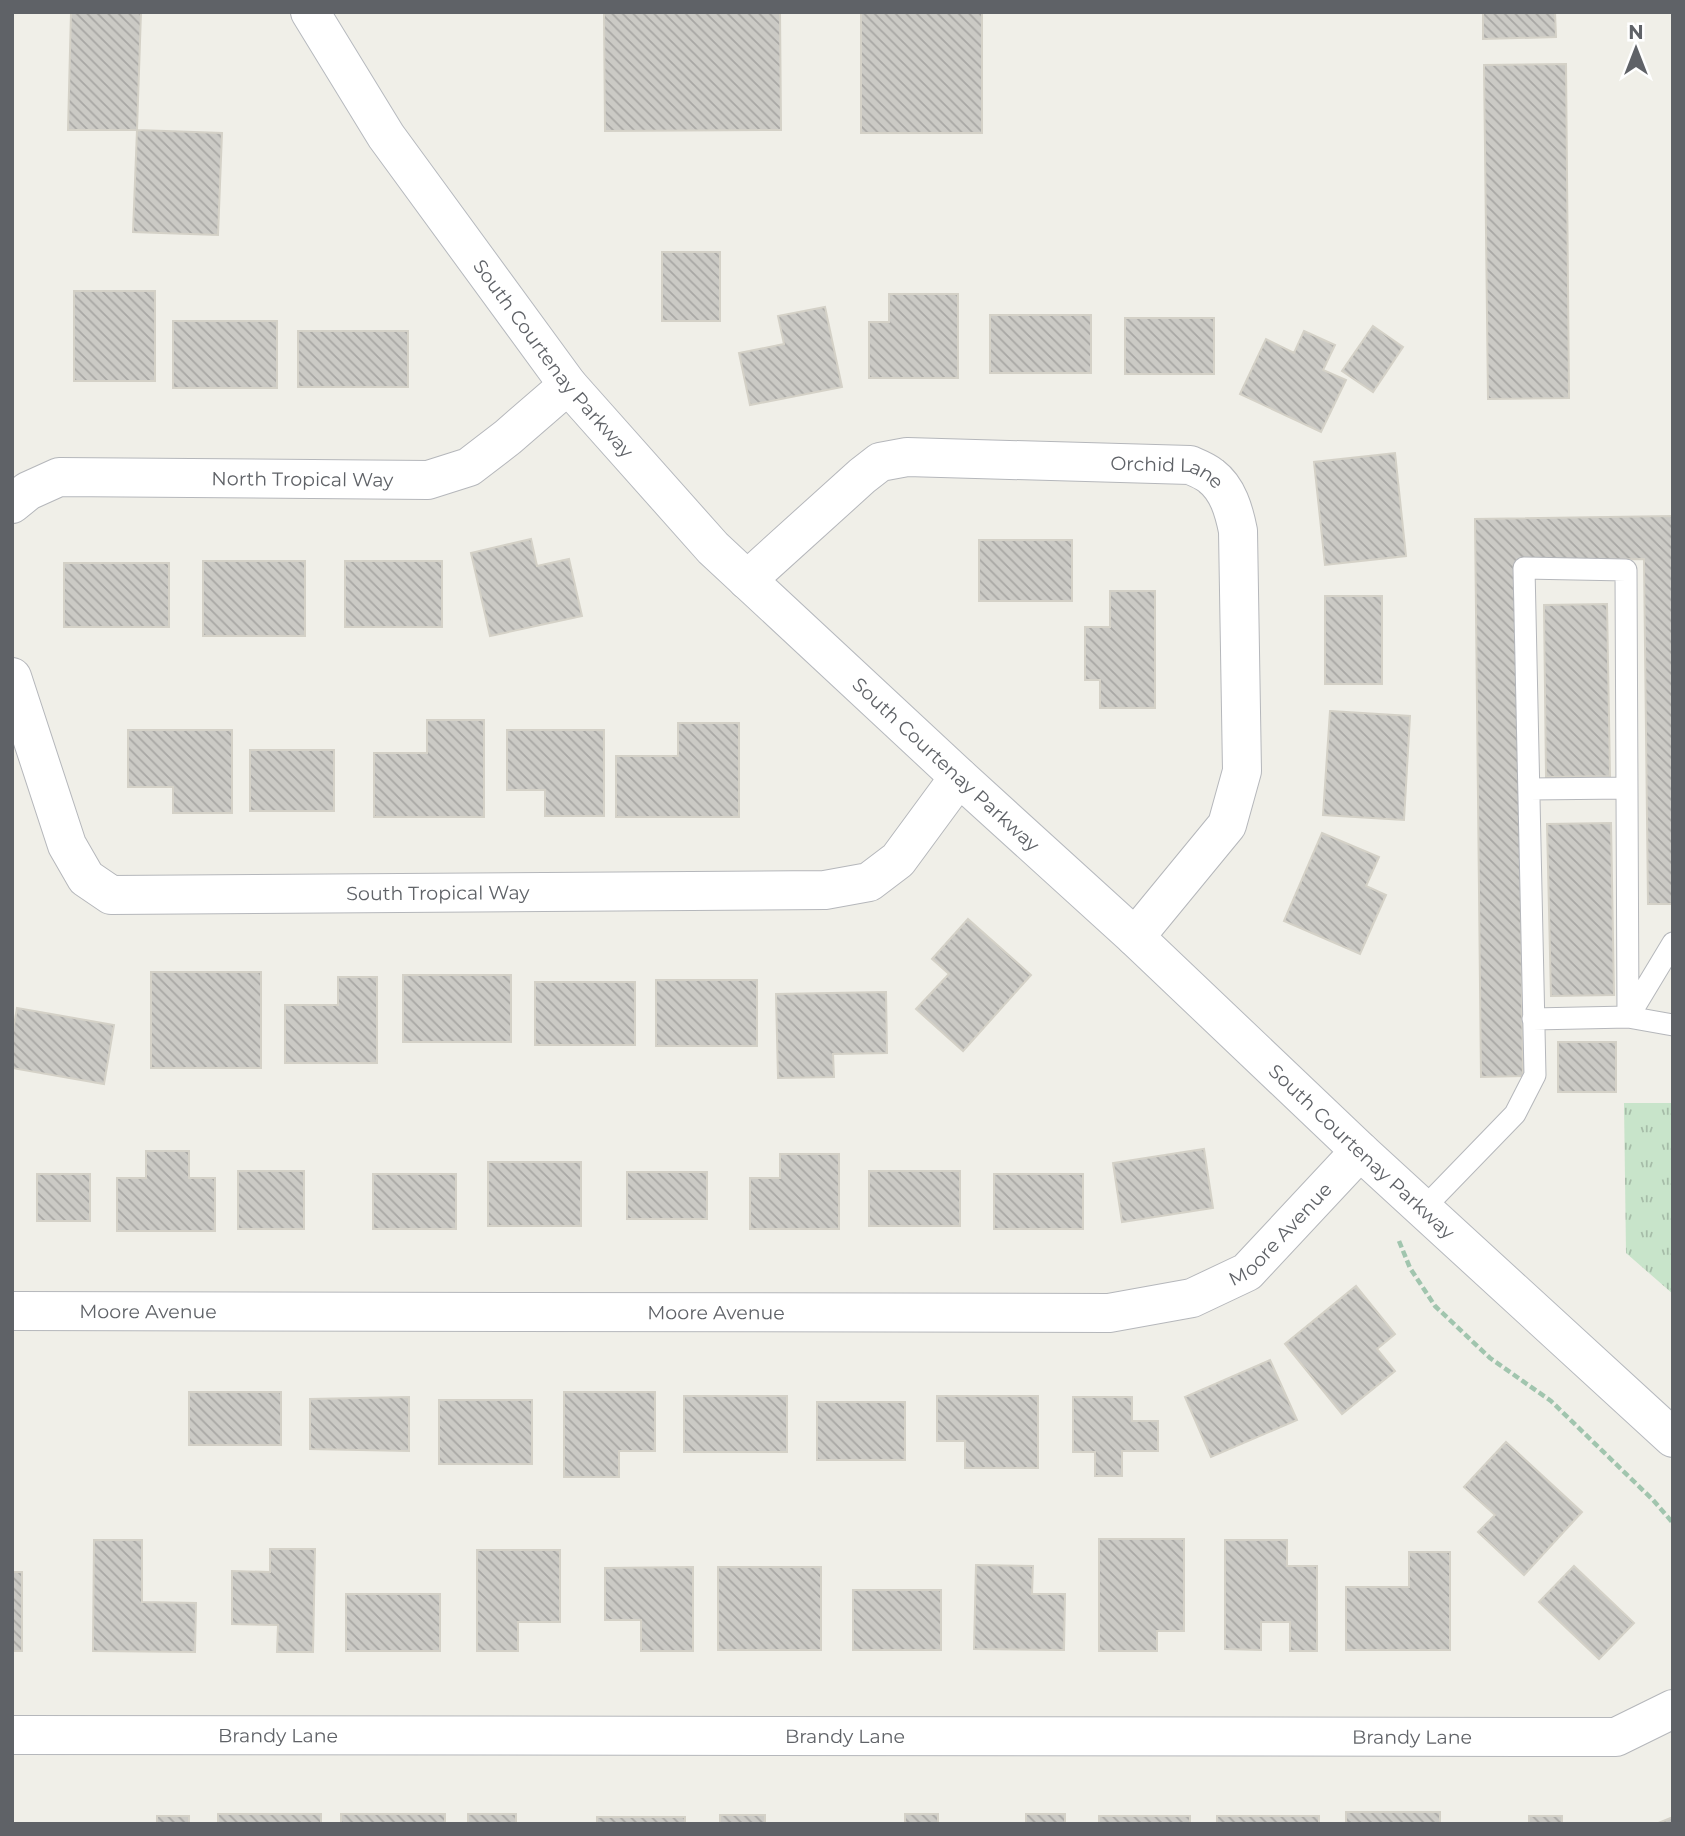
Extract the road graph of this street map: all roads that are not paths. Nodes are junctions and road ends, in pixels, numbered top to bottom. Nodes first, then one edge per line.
1 (310, 12) edge
2 (568, 385) junction
3 (12, 504) edge
4 (747, 580) junction
5 (12, 677) edge
6 (959, 777) junction
7 (1627, 788) junction
8 (1529, 789) junction
9 (1135, 937) junction
10 (1673, 943) edge
11 (1628, 1017) junction
12 (1534, 1019) junction
13 (1673, 1025) edge
14 (1360, 1151) junction
15 (1423, 1209) junction
16 (12, 1311) edge
17 (1673, 1438) edge
18 (1673, 1709) edge
19 (12, 1735) edge

1 - 2 street, South Courtenay Parkway
2 - 3 street, North Tropical Way
2 - 4 street, South Courtenay Parkway
4 - 6 street, South Courtenay Parkway
4 - 9 street, Orchid Lane
5 - 6 street, South Tropical Way
6 - 9 street, South Courtenay Parkway
7 - 8 lane
7 - 8 lane
7 - 11 lane
8 - 12 lane
9 - 14 street, South Courtenay Parkway
10 - 11 lane
11 - 12 lane
11 - 13 lane
12 - 15 lane
14 - 15 street, South Courtenay Parkway
14 - 16 street, Moore Avenue
15 - 17 street, South Courtenay Parkway
18 - 19 street, Brandy Lane

